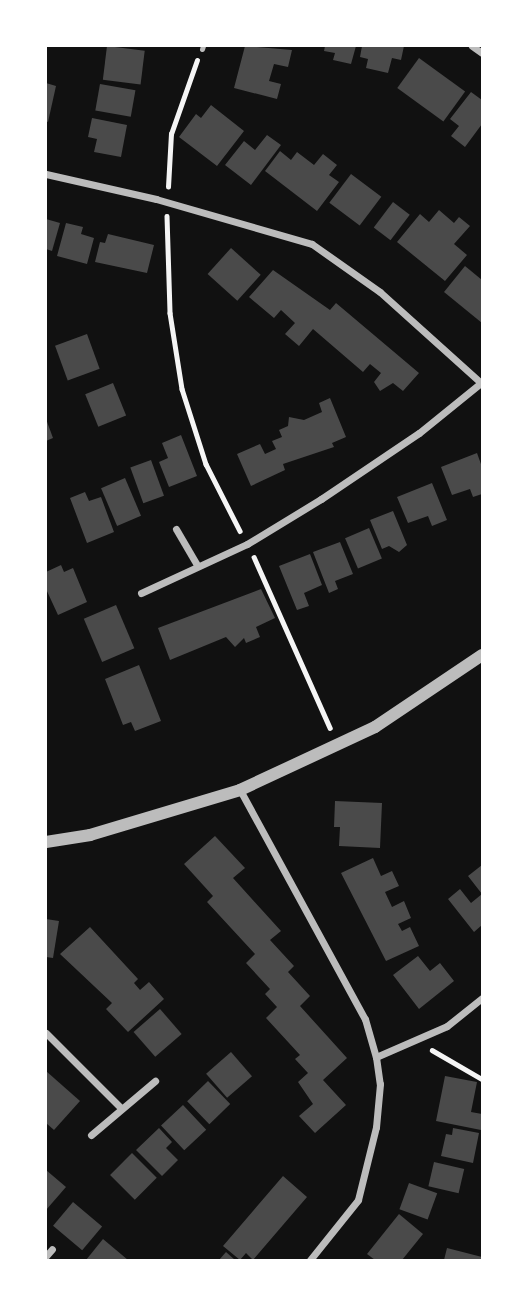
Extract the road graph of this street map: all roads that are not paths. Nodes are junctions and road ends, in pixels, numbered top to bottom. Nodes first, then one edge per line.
1 (472, 46) edge
2 (482, 53) edge
3 (46, 174) edge
4 (482, 382) edge
5 (176, 529) dead end
6 (197, 565) junction
7 (141, 593) dead end
8 (482, 655) edge
9 (240, 790) junction
10 (46, 842) edge
11 (482, 998) edge
12 (46, 1033) edge
13 (376, 1057) junction
14 (155, 1081) dead end
15 (120, 1107) junction
16 (92, 1135) dead end
17 (52, 1249) dead end
18 (46, 1256) edge
19 (310, 1261) edge

1 - 2 street
3 - 4 street
4 - 6 street
5 - 6 street
6 - 7 street
8 - 9 street
9 - 10 street
9 - 13 street
11 - 13 street
12 - 15 street
13 - 19 street
14 - 15 street
15 - 16 street
17 - 18 street

